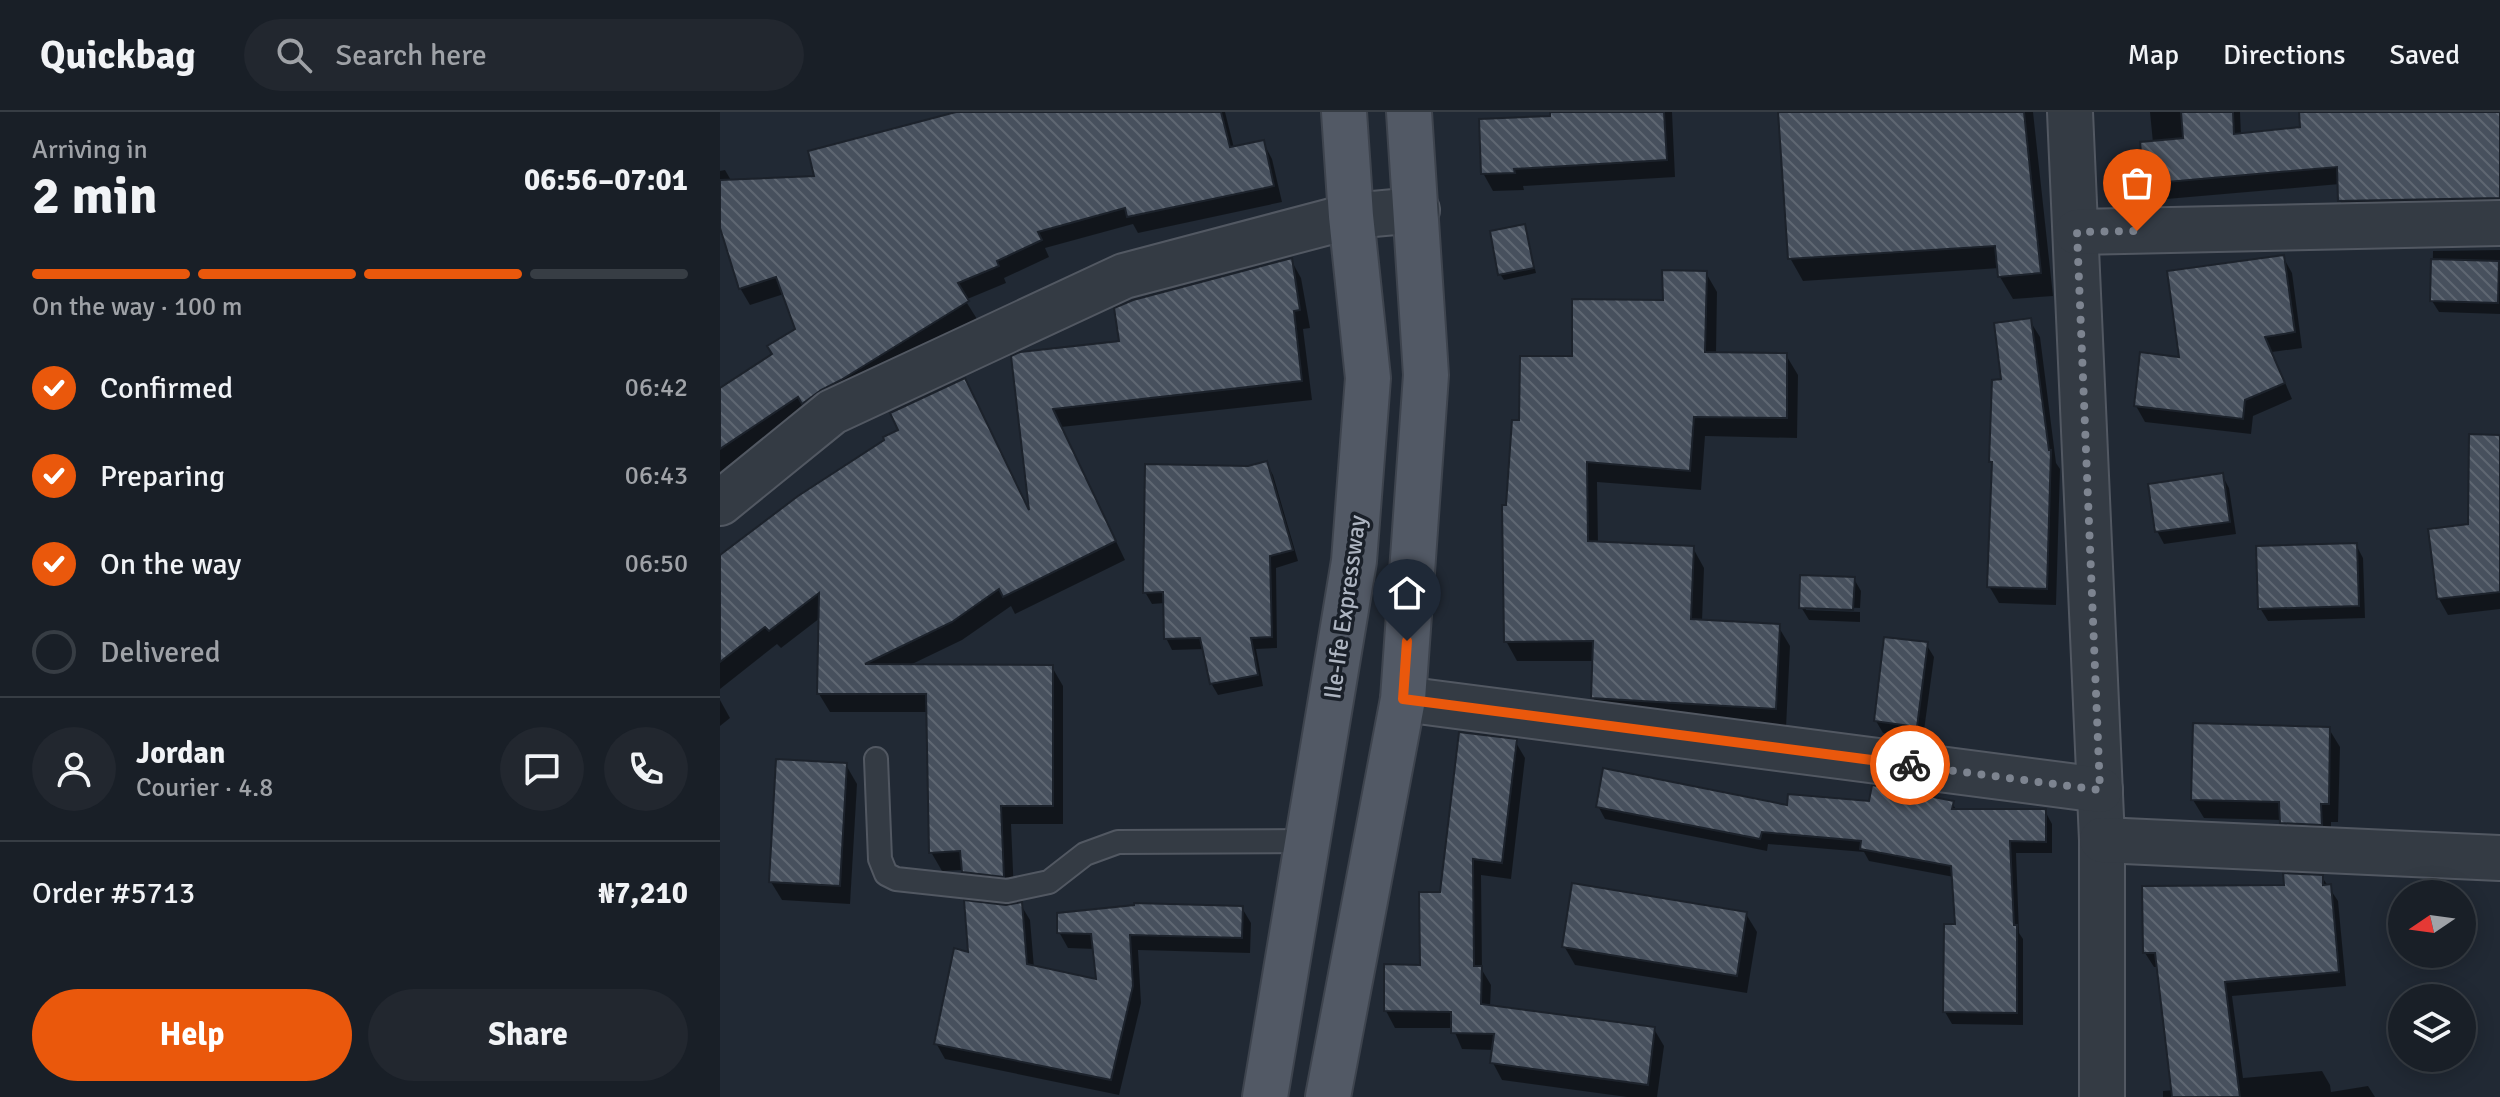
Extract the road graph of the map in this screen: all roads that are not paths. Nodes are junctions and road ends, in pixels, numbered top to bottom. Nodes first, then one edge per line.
1 (1344, 112) edge
2 (1409, 112) edge
3 (2070, 112) edge
4 (1417, 210) junction
5 (1351, 216) junction
6 (2500, 223) edge
7 (2077, 232) junction
8 (720, 503) edge
9 (1403, 699) junction
10 (876, 759) dead end
11 (2100, 790) junction
12 (2102, 840) junction
13 (1310, 841) junction
14 (2500, 858) edge
15 (1265, 1097) edge
16 (1328, 1097) edge
17 (2102, 1097) edge

1 - 5 main road, Ile-Ife Expressway
2 - 4 main road
3 - 7 street
4 - 5 street
4 - 9 main road
5 - 8 street
5 - 13 main road, Ile-Ife Expressway
6 - 7 street
7 - 11 street
9 - 11 street
9 - 16 main road
10 - 13 lane
11 - 12 street
12 - 14 street
12 - 17 street
13 - 15 main road, Ile-Ife Expressway

